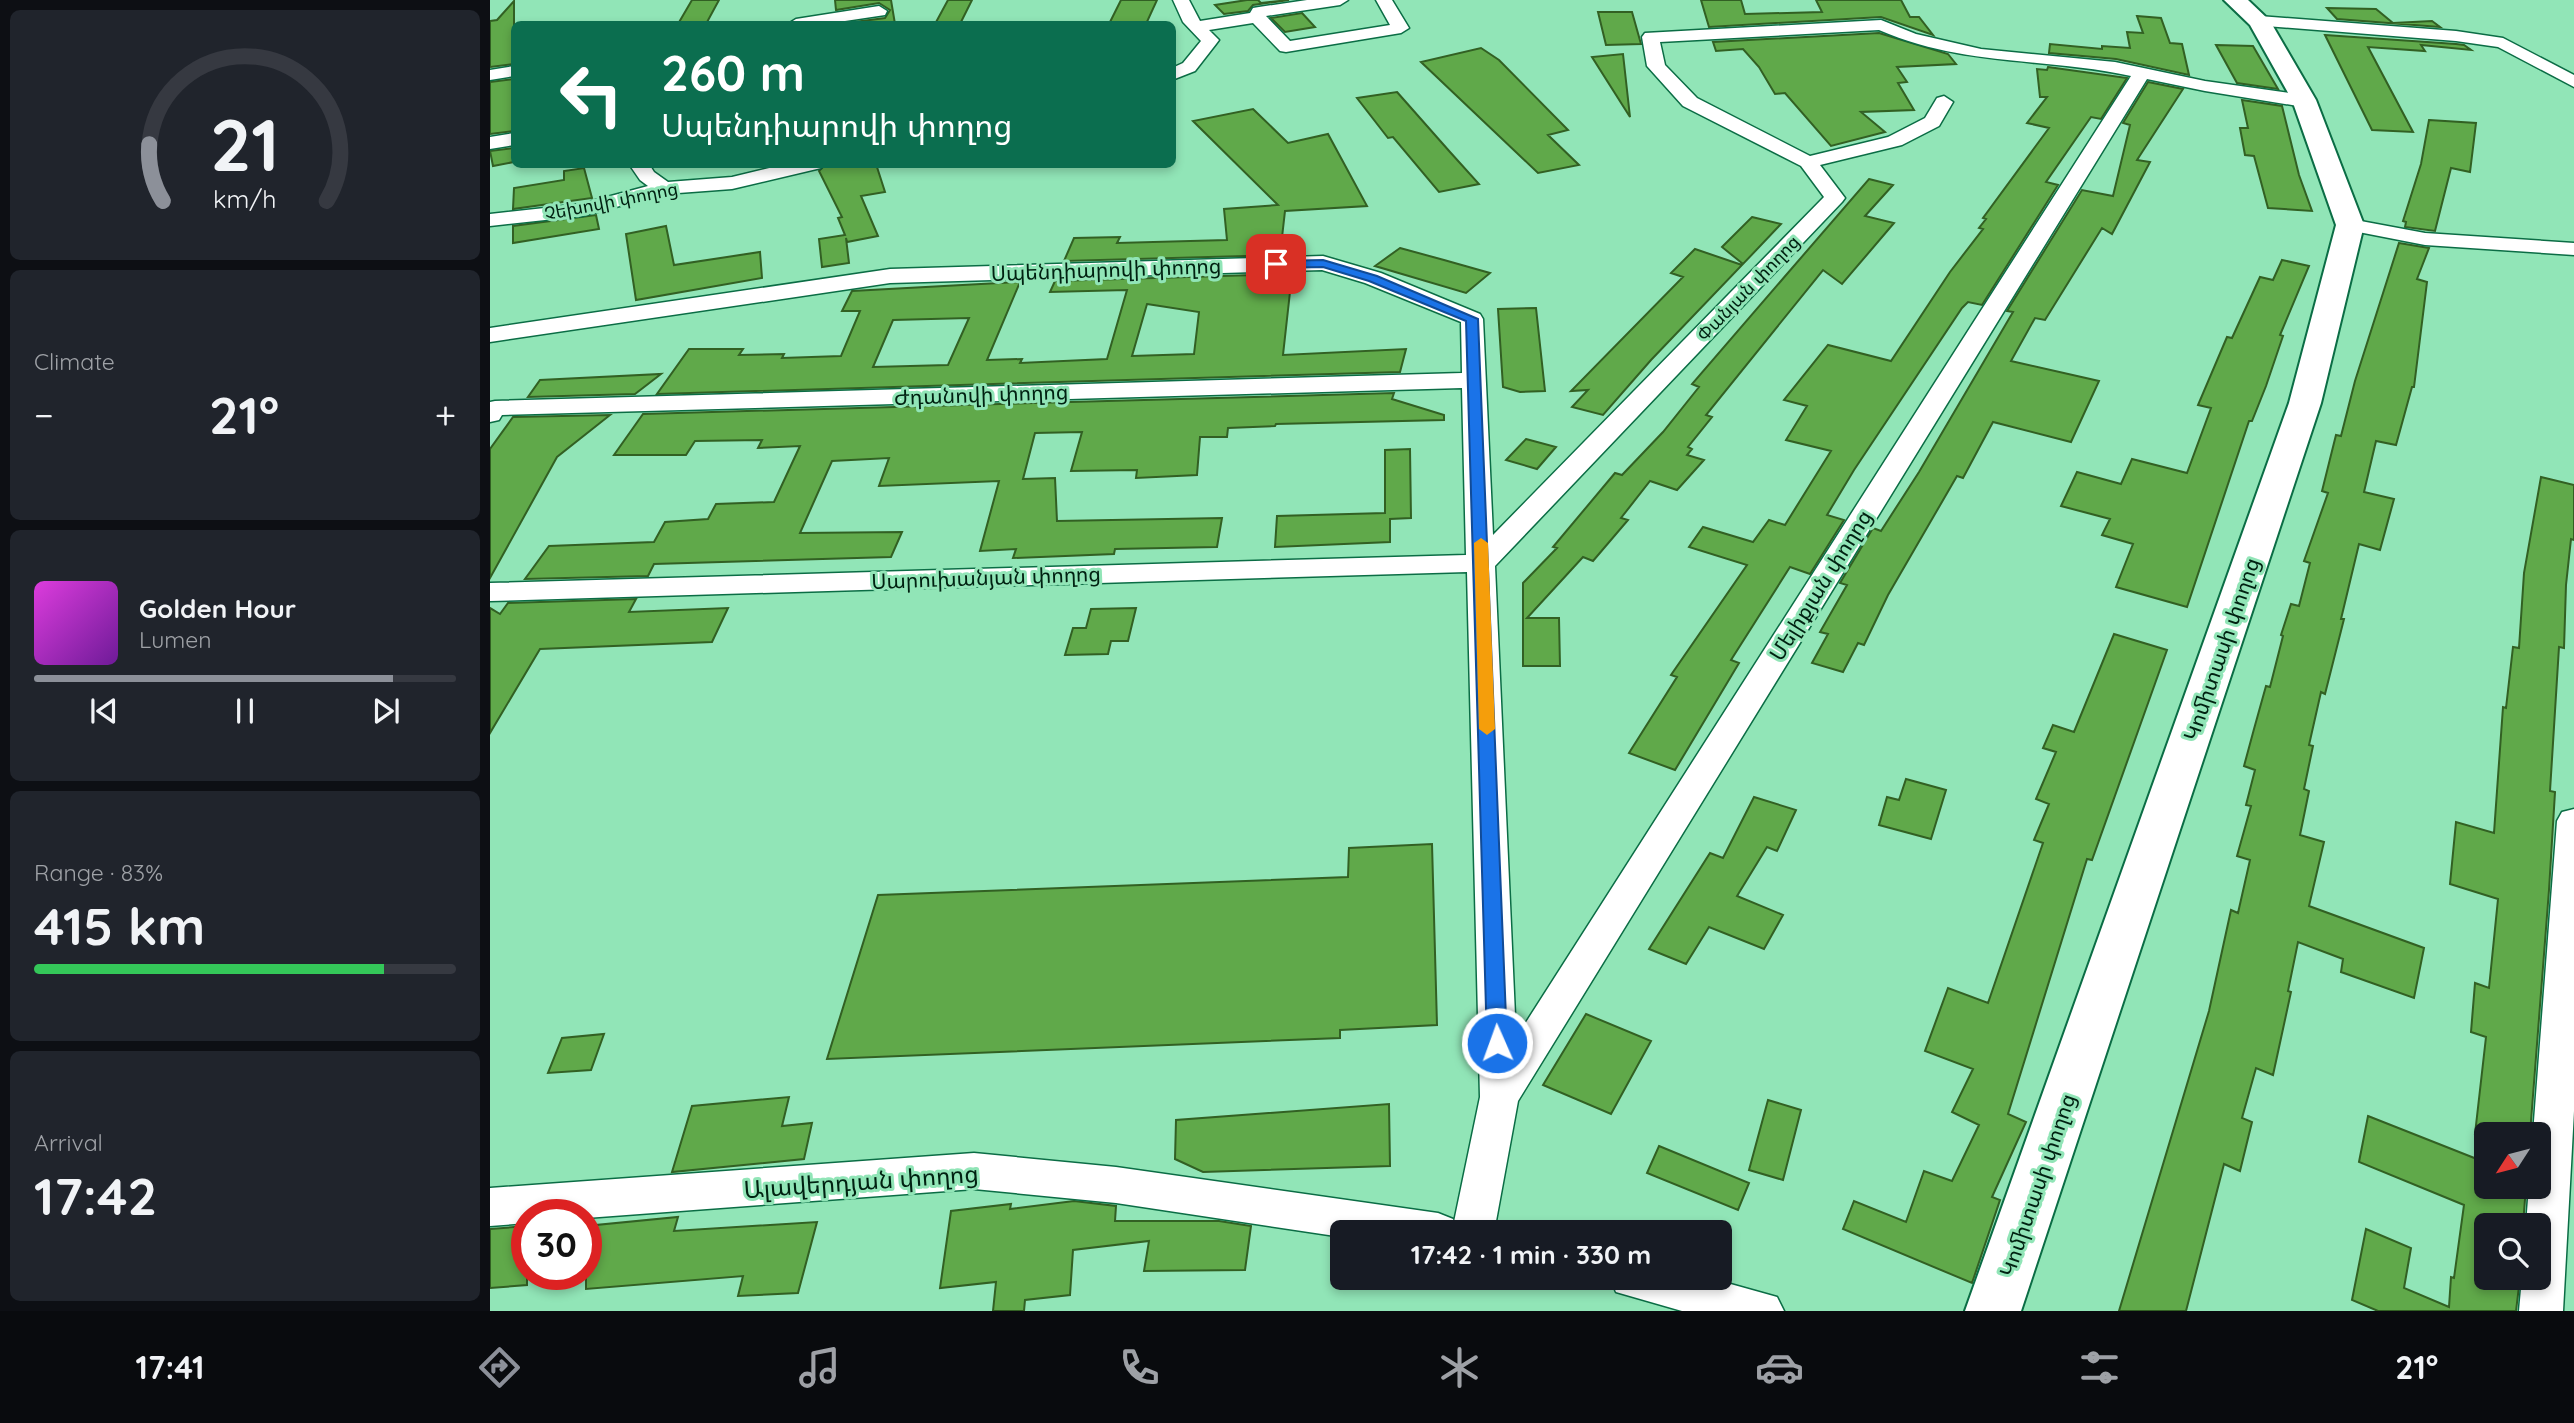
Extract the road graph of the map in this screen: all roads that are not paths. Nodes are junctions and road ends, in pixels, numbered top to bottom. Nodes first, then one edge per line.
1 (1181, 0) edge
2 (1340, 0) edge
3 (1384, 0) edge
4 (2247, 10) edge
5 (880, 11) dead end
6 (1257, 17) junction
7 (815, 21) edge
8 (1187, 25) edge
9 (511, 72) edge
10 (1176, 73) edge
11 (2142, 73) junction
12 (490, 75) edge
13 (2574, 82) edge
14 (2304, 101) junction
15 (1944, 102) dead end
16 (511, 140) edge
17 (490, 143) edge
18 (1808, 162) junction
19 (642, 168) edge
20 (797, 168) edge
21 (664, 188) junction
22 (490, 220) edge
23 (2350, 225) junction
24 (2574, 249) edge
25 (490, 335) edge
26 (1475, 380) junction
27 (492, 410) edge
28 (1482, 563) junction
29 (490, 592) edge
30 (2573, 842) edge
31 (1499, 1097) junction
32 (490, 1207) edge
33 (1356, 1220) edge
34 (1475, 1220) edge
35 (1679, 1290) edge
36 (1762, 1311) edge
37 (1993, 1311) edge
38 (2541, 1311) edge

1 - 8 street
2 - 6 street
3 - 6 street
4 - 13 street
4 - 14 main road
5 - 7 street
6 - 8 street
8 - 10 street
9 - 12 street
11 - 14 street
11 - 18 street, Փանյան փողոց
11 - 31 street, Մելիքյան փողոց
14 - 23 main road
15 - 18 street
16 - 17 street
18 - 28 street, Փանյան փողոց
19 - 21 street
20 - 21 street, Չեխովի փողոց
21 - 22 street, Չեխովի փողոց
23 - 24 street
23 - 37 main road, Կոմիտասի փողոց
25 - 26 street, Սպենդիարովի փողոց
26 - 27 street, Ժդանովի փողոց
26 - 28 street, Սպենդիարովի փողոց
28 - 29 street, Սարուխանյան փողոց
28 - 31 street, Սպենդիարովի փողոց
30 - 38 street
31 - 34 street, Սպենդիարովի փողոց
32 - 33 street, Ալավերդյան փողոց
35 - 36 street

